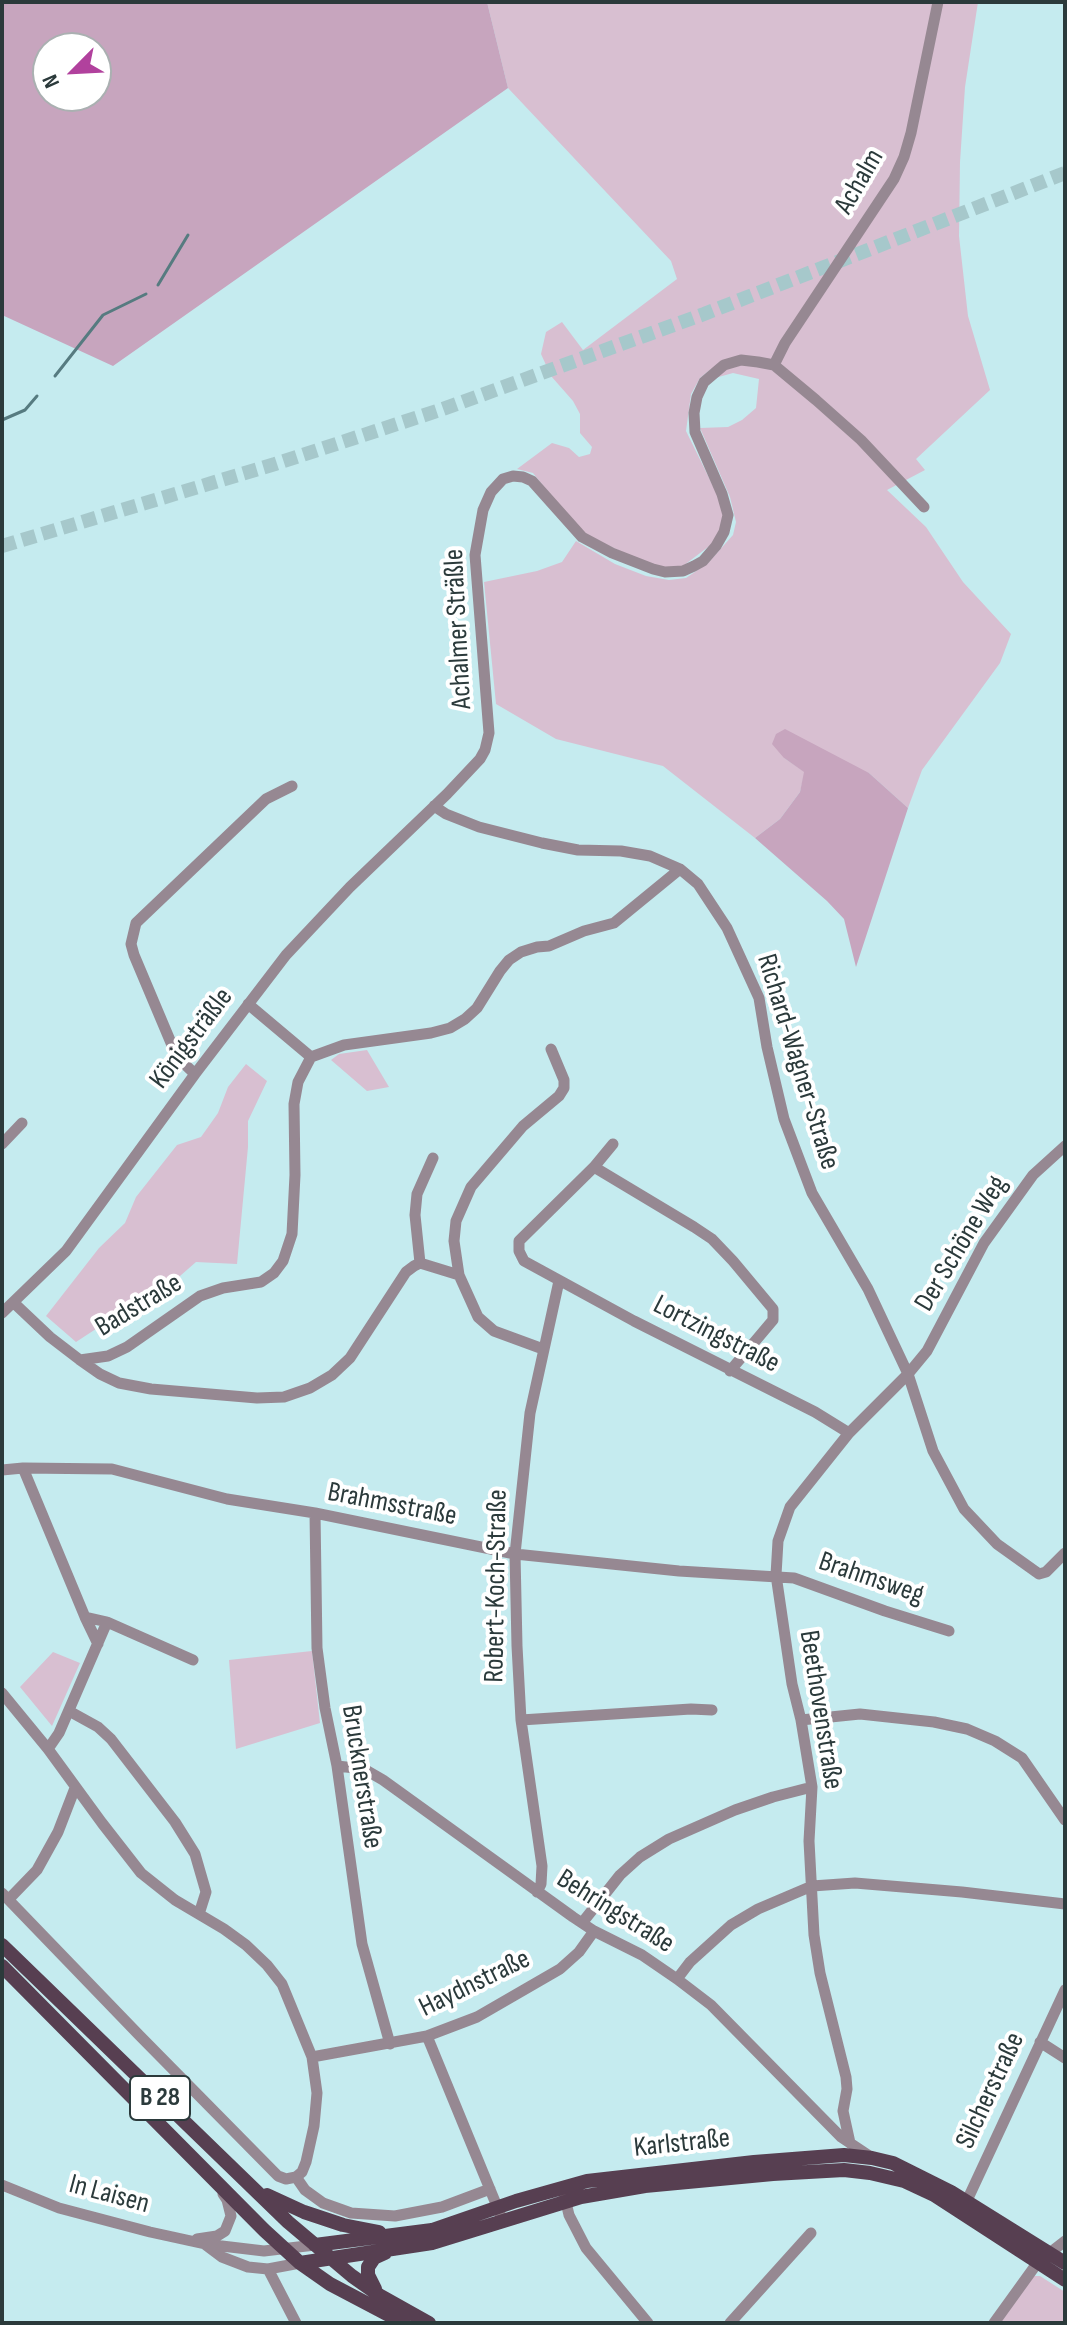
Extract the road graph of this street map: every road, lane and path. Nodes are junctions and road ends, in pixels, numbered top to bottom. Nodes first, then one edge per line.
1 (938, 2) edge
2 (774, 365) junction
3 (924, 507) dead end
4 (292, 786) dead end
5 (434, 806) junction
6 (680, 869) junction
7 (248, 1004) junction
8 (551, 1049) dead end
9 (311, 1057) junction
10 (195, 1074) junction
11 (22, 1123) dead end
12 (2, 1144) edge
13 (613, 1144) dead end
14 (1065, 1146) edge
15 (433, 1158) dead end
16 (594, 1167) junction
17 (420, 1263) junction
18 (459, 1275) junction
19 (559, 1281) junction
20 (14, 1303) junction
21 (2, 1313) edge
22 (543, 1349) junction
23 (80, 1360) junction
24 (730, 1371) junction
25 (908, 1374) junction
26 (849, 1433) junction
27 (23, 1468) junction
28 (2, 1470) edge
29 (315, 1513) junction
30 (1065, 1553) edge
31 (515, 1554) junction
32 (776, 1575) junction
33 (85, 1617) junction
34 (107, 1622) junction
35 (949, 1631) dead end
36 (98, 1644) junction
37 (193, 1660) dead end
38 (2, 1693) edge
39 (712, 1710) dead end
40 (69, 1711) junction
41 (521, 1720) junction
42 (801, 1720) junction
43 (48, 1749) junction
44 (337, 1766) junction
45 (812, 1787) junction
46 (75, 1788) junction
47 (1065, 1820) edge
48 (812, 1886) junction
49 (537, 1892) junction
50 (5, 1896) edge
51 (1065, 1904) edge
52 (199, 1914) junction
53 (582, 1923) junction
54 (594, 1931) junction
55 (2, 1945) edge
56 (2, 1966) edge
57 (677, 1979) junction
58 (1065, 1990) edge
59 (427, 2036) junction
60 (1040, 2042) junction
61 (390, 2044) junction
62 (312, 2057) junction
63 (1065, 2058) edge
64 (845, 2151) junction
65 (296, 2177) junction
66 (212, 2178) junction
67 (2, 2185) edge
68 (565, 2186) junction
69 (252, 2187) junction
70 (490, 2189) junction
71 (565, 2202) junction
72 (964, 2207) junction
73 (500, 2214) junction
74 (811, 2233) dead end
75 (193, 2241) junction
76 (1065, 2241) edge
77 (394, 2243) junction
78 (205, 2244) junction
79 (309, 2246) junction
80 (285, 2249) junction
81 (1044, 2257) junction
82 (332, 2258) junction
83 (310, 2266) junction
84 (268, 2269) junction
85 (1062, 2273) edge
86 (379, 2295) junction
87 (296, 2323) edge
88 (404, 2323) edge
89 (429, 2323) edge
90 (648, 2323) edge
91 (730, 2323) edge
92 (994, 2323) edge

1 - 2 street, Achalm
2 - 3 street
2 - 5 street, Achalmer Sträßle
4 - 10 street
5 - 6 street, Richard-Wagner-Straße
5 - 7 street, Königsträßle
6 - 9 street
6 - 25 street, Richard-Wagner-Straße
7 - 9 street
7 - 10 street, Königsträßle
8 - 18 street
9 - 23 street, Badstraße
10 - 20 street, Königsträßle
11 - 12 street
13 - 16 street
14 - 25 street, Der Schöne Weg
15 - 17 street
16 - 19 street, Lortzingstraße
16 - 24 street
17 - 18 street
17 - 23 street
18 - 22 street
19 - 22 street, Robert-Koch-Straße
19 - 24 street, Lortzingstraße
20 - 21 street, Königsträßle
20 - 23 street, Badstraße
22 - 31 street, Robert-Koch-Straße
24 - 26 street, Lortzingstraße
25 - 26 street, Beethovenstraße
25 - 30 street, Richard-Wagner-Straße
26 - 32 street, Beethovenstraße
27 - 28 street, Brahmsstraße
27 - 29 street, Brahmsstraße
27 - 33 street
29 - 31 street, Brahmsstraße
29 - 44 street, Brucknerstraße
31 - 32 street, Brahmsstraße
31 - 41 street, Robert-Koch-Straße
32 - 35 street, Brahmsweg
32 - 42 street, Beethovenstraße
33 - 34 street
33 - 36 street
34 - 36 street
34 - 37 street
36 - 40 street
38 - 43 street
39 - 41 street
40 - 43 street
40 - 52 street
41 - 49 street, Robert-Koch-Straße
42 - 45 street, Beethovenstraße
42 - 47 street
43 - 46 street
44 - 49 street, Behringstraße
44 - 61 street, Brucknerstraße
45 - 48 street, Beethovenstraße
45 - 53 street
46 - 50 street
46 - 52 street
48 - 51 street
48 - 57 street
48 - 64 street, Beethovenstraße
49 - 53 street, Behringstraße
50 - 65 street
52 - 62 street
53 - 54 street, Behringstraße
54 - 57 street, Behringstraße
54 - 59 street, Haydnstraße
55 - 69 main road, B 28
56 - 66 main road, B 28
57 - 64 street, Behringstraße
58 - 60 street, Silcherstraße
59 - 61 street, Haydnstraße
59 - 70 street
60 - 63 street
60 - 72 street, Silcherstraße
61 - 62 street, Haydnstraße
62 - 65 street
64 - 68 main road, Karlstraße
64 - 71 main road, Karlstraße
64 - 72 main road, Karlstraße
64 - 72 main road, Karlstraße
65 - 70 street
66 - 75 street
66 - 80 main road, B 28
67 - 75 street, In Laisen
68 - 71 street
68 - 73 main road, Karlstraße
69 - 77 main road
69 - 79 main road, B 28
70 - 73 street
71 - 73 main road, Karlstraße
71 - 90 street
72 - 81 main road, Karlstraße
73 - 77 main road, Karlstraße
74 - 91 street
75 - 78 street, In Laisen
76 - 81 street
77 - 79 main road, Karlstraße
77 - 82 main road, Karlstraße
77 - 86 main road
78 - 80 street, In Laisen
78 - 84 street, In Laisen
79 - 80 street, Karlstraße
79 - 82 main road, B 28
79 - 83 main road
80 - 83 main road, B 28
81 - 85 main road, Karlstraße
81 - 92 street
82 - 83 main road, Karlstraße
82 - 86 main road, B 28
83 - 84 street, In Laisen
83 - 88 main road, B 28
84 - 87 street
86 - 89 main road, B 28

